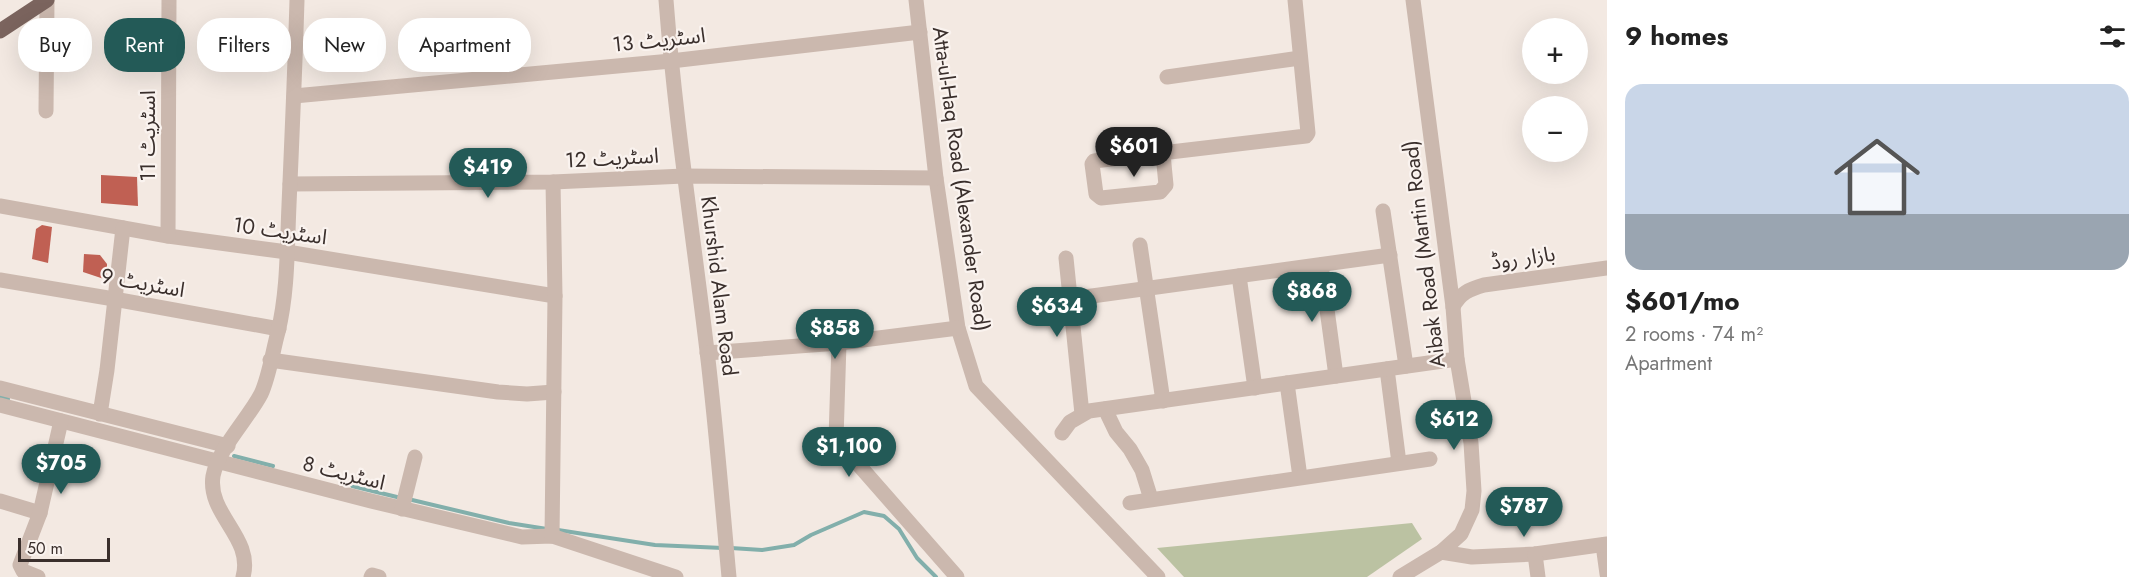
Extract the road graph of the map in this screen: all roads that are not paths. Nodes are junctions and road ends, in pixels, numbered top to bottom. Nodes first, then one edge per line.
1 (47, 0) edge
2 (169, 0) edge
3 (297, 0) edge
4 (666, 0) edge
5 (916, 0) edge
6 (1294, 0) edge
7 (1413, 0) edge
8 (0, 31) edge
9 (920, 32) junction
10 (1300, 58) junction
11 (671, 61) junction
12 (1167, 77) dead end
13 (294, 96) junction
14 (46, 111) dead end
15 (1163, 154) junction
16 (684, 176) junction
17 (936, 178) junction
18 (553, 182) junction
19 (290, 184) junction
20 (0, 206) edge
21 (1383, 211) dead end
22 (123, 228) junction
23 (168, 236) junction
24 (1140, 245) dead end
25 (287, 252) junction
26 (1390, 255) junction
27 (1066, 258) dead end
28 (1321, 265) junction
29 (1607, 268) edge
30 (1239, 276) junction
31 (0, 280) edge
32 (1147, 289) junction
33 (555, 296) junction
34 (114, 299) junction
35 (1070, 300) junction
36 (1453, 307) junction
37 (958, 328) junction
38 (279, 329) junction
39 (839, 343) junction
40 (707, 353) junction
41 (1457, 359) junction
42 (270, 360) junction
43 (1406, 366) junction
44 (1387, 369) junction
45 (1336, 376) junction
46 (1287, 383) junction
47 (0, 388) edge
48 (1255, 388) junction
49 (554, 392) junction
50 (1163, 401) junction
51 (0, 405) edge
52 (1105, 409) junction
53 (100, 414) junction
54 (1082, 414) junction
55 (61, 421) junction
56 (1062, 434) dead end
57 (231, 440) junction
58 (415, 457) dead end
59 (1430, 459) dead end
60 (218, 462) junction
61 (1399, 463) junction
62 (1300, 477) junction
63 (1151, 499) junction
64 (0, 501) edge
65 (404, 501) junction
66 (1130, 503) dead end
67 (40, 513) junction
68 (552, 530) junction
69 (1605, 545) edge
70 (1441, 552) junction
71 (1535, 554) junction
72 (1607, 574) edge
73 (38, 577) edge
74 (243, 577) edge
75 (371, 577) edge
76 (379, 577) edge
77 (676, 577) edge
78 (729, 577) edge
79 (957, 577) edge
80 (1158, 577) edge
81 (1400, 577) edge
82 (1538, 577) edge

1 - 8 main road
1 - 14 street
2 - 23 street, اسٹریٹ 11
3 - 13 street
4 - 11 street, Khurshid Alam Road
5 - 9 street, Atta-ul-Haq Road (Alexander Road)
6 - 10 street
7 - 36 street, Aibak Road (Martin Road)
9 - 11 street, اسٹریٹ 13
9 - 17 street, Atta-ul-Haq Road (Alexander Road)
10 - 12 street
10 - 15 street
11 - 13 street, اسٹریٹ 13
11 - 16 street, Khurshid Alam Road
13 - 19 street
15 - 15 street
16 - 17 street, اسٹریٹ 12
16 - 18 street, اسٹریٹ 12
16 - 40 street, Khurshid Alam Road
17 - 37 street, Atta-ul-Haq Road (Alexander Road)
18 - 19 street, اسٹریٹ 12
18 - 33 street
19 - 25 street
20 - 22 street, اسٹریٹ 10
21 - 26 street
22 - 23 street, اسٹریٹ 10
22 - 34 street
23 - 25 street, اسٹریٹ 10
24 - 32 street
25 - 33 street, اسٹریٹ 10
25 - 38 street
26 - 28 street
26 - 43 street
27 - 35 street
28 - 30 street
28 - 45 street
29 - 36 street, بازار روڈ
30 - 32 street
30 - 48 street
31 - 34 street, اسٹریٹ 9
32 - 35 street
32 - 50 street
33 - 49 street
34 - 38 street, اسٹریٹ 9
34 - 53 street
35 - 54 street
36 - 41 street, Aibak Road (Martin Road)
37 - 39 street
37 - 80 street, Atta-ul-Haq Road (Alexander Road)
38 - 42 street
39 - 40 street
39 - 79 street
40 - 78 street, Khurshid Alam Road
41 - 43 street
41 - 70 street, Aibak Road (Martin Road)
42 - 49 street
42 - 57 street
43 - 44 street
44 - 45 street
44 - 61 street
45 - 46 street
46 - 48 street
46 - 62 street
47 - 53 street
48 - 50 street
49 - 68 street
50 - 52 street
51 - 55 street, اسٹریٹ 8
52 - 54 street
52 - 63 street
53 - 57 street
54 - 56 street
55 - 60 street, اسٹریٹ 8
55 - 67 street
57 - 60 street
58 - 65 street
59 - 61 street
60 - 65 street, اسٹریٹ 8
60 - 74 street
61 - 62 street
62 - 63 street
63 - 66 street
64 - 67 street
65 - 68 street, اسٹریٹ 8
67 - 73 street
68 - 77 street, اسٹریٹ 8
69 - 71 street
69 - 72 street
70 - 71 street
70 - 81 street, Aibak Road (Martin Road)
71 - 82 street
75 - 76 street

